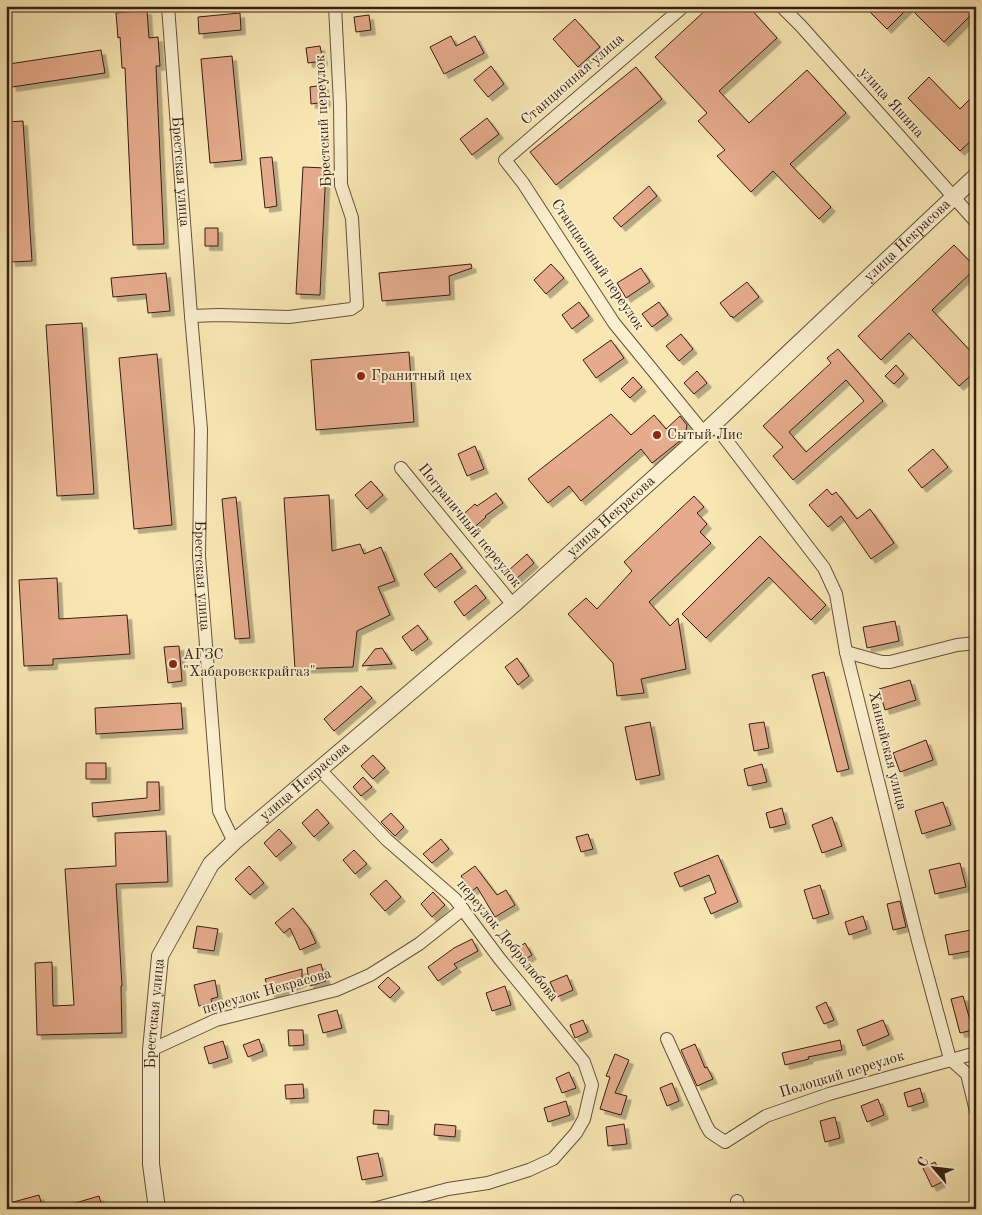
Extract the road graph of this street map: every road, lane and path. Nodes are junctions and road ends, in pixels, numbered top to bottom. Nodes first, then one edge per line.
1 (168, 6) edge
2 (335, 6) edge
3 (684, 6) edge
4 (781, 6) edge
5 (506, 160) joint
6 (976, 176) edge
7 (953, 198) junction
8 (976, 222) edge
9 (191, 316) junction
10 (709, 428) junction
11 (401, 468) dead end
12 (512, 606) junction
13 (976, 643) edge
14 (846, 652) junction
15 (320, 770) junction
16 (234, 842) junction
17 (463, 910) junction
18 (667, 1039) dead end
19 (151, 1050) junction
20 (976, 1053) edge
21 (950, 1059) junction
22 (976, 1111) edge
23 (157, 1209) edge
24 (373, 1209) edge

1 - 9 street, Брестская улица
2 - 9 street, Брестский переулок
3 - 5 street, Станционная улица
4 - 7 street, улица Яшина
5 - 10 street, Станционный переулок
6 - 7 street, улица Некрасова
7 - 8 street, улица Яшина
7 - 10 street, улица Некрасова
9 - 16 street, Брестская улица
10 - 12 street, улица Некрасова
10 - 14 street, Ханкайская улица
11 - 12 street, Пограничный переулок
12 - 15 street, улица Некрасова
13 - 14 street
14 - 21 street, Ханкайская улица
15 - 16 street, улица Некрасова
15 - 17 street, переулок Добролюбова
16 - 19 street, Брестская улица
17 - 19 street, переулок Некрасова
17 - 24 street, переулок Добролюбова
18 - 21 street, Полоцкий переулок
19 - 23 street, Брестская улица
20 - 21 street, Полоцкий переулок
21 - 22 street

